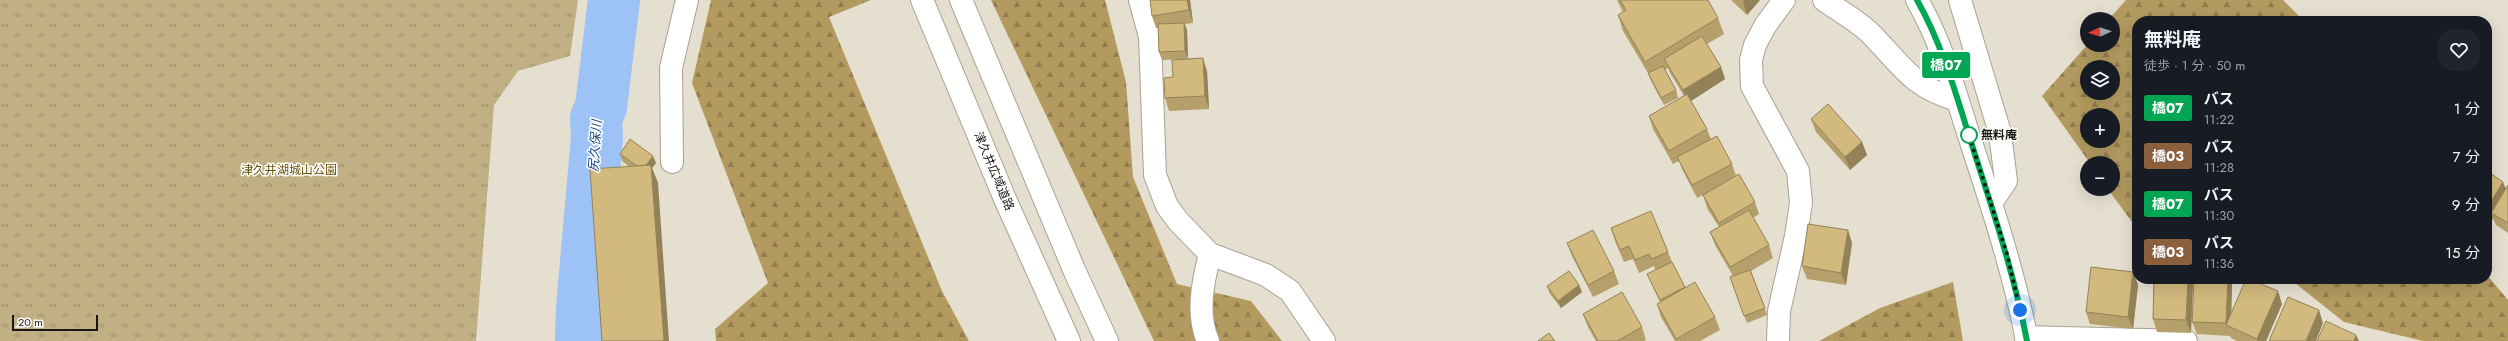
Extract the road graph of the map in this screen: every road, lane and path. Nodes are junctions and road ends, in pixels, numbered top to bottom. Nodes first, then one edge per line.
1 (687, 0) edge
2 (922, 0) edge
3 (962, 0) edge
4 (1140, 0) edge
5 (1784, 0) edge
6 (1824, 0) edge
7 (1917, 0) edge
8 (1960, 0) edge
9 (1957, 100) junction
10 (672, 162) dead end
11 (1991, 203) junction
12 (1210, 254) junction
13 (2026, 339) edge
14 (2104, 340) edge
15 (1069, 341) edge
16 (1107, 341) edge
17 (1208, 341) edge
18 (1324, 341) edge
19 (1778, 341) edge
20 (2186, 341) edge

1 - 10 street
2 - 15 street, 津久井広域道路
3 - 16 street
4 - 12 street
5 - 19 street
6 - 9 street
7 - 9 street
8 - 11 street
9 - 11 street
11 - 13 street
12 - 17 street
12 - 18 street
13 - 14 street
14 - 20 street

